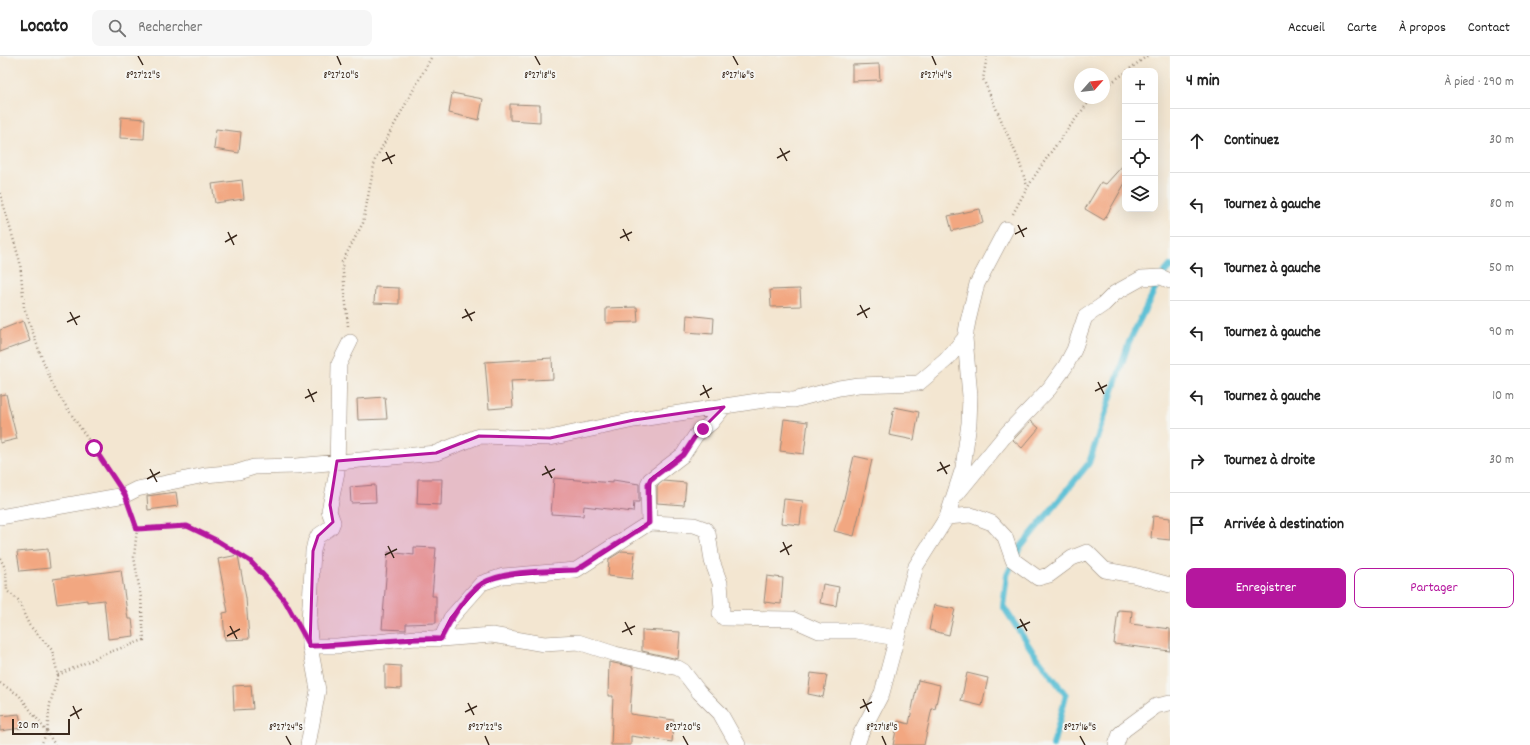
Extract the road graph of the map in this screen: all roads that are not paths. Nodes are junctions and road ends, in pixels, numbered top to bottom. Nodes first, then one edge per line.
1 (1006, 229) road end
2 (1170, 281) edge
3 (965, 338) junction
4 (350, 342) road end
5 (724, 407) junction
6 (337, 461) junction
7 (953, 499) junction
8 (0, 517) edge
9 (947, 517) junction
10 (649, 523) junction
11 (1170, 585) edge
12 (896, 638) junction
13 (441, 639) junction
14 (310, 646) junction
15 (1170, 704) edge
16 (308, 745) edge
17 (738, 745) edge
18 (857, 745) edge
19 (1116, 745) edge

1 - 3 street
2 - 7 street
3 - 5 street
3 - 7 street
4 - 6 street
5 - 6 street
5 - 10 street
6 - 8 street
6 - 14 street
7 - 9 street
9 - 11 street
9 - 12 street
10 - 12 street
10 - 13 street
12 - 18 street
13 - 14 street
13 - 17 street
14 - 16 street
15 - 19 street

